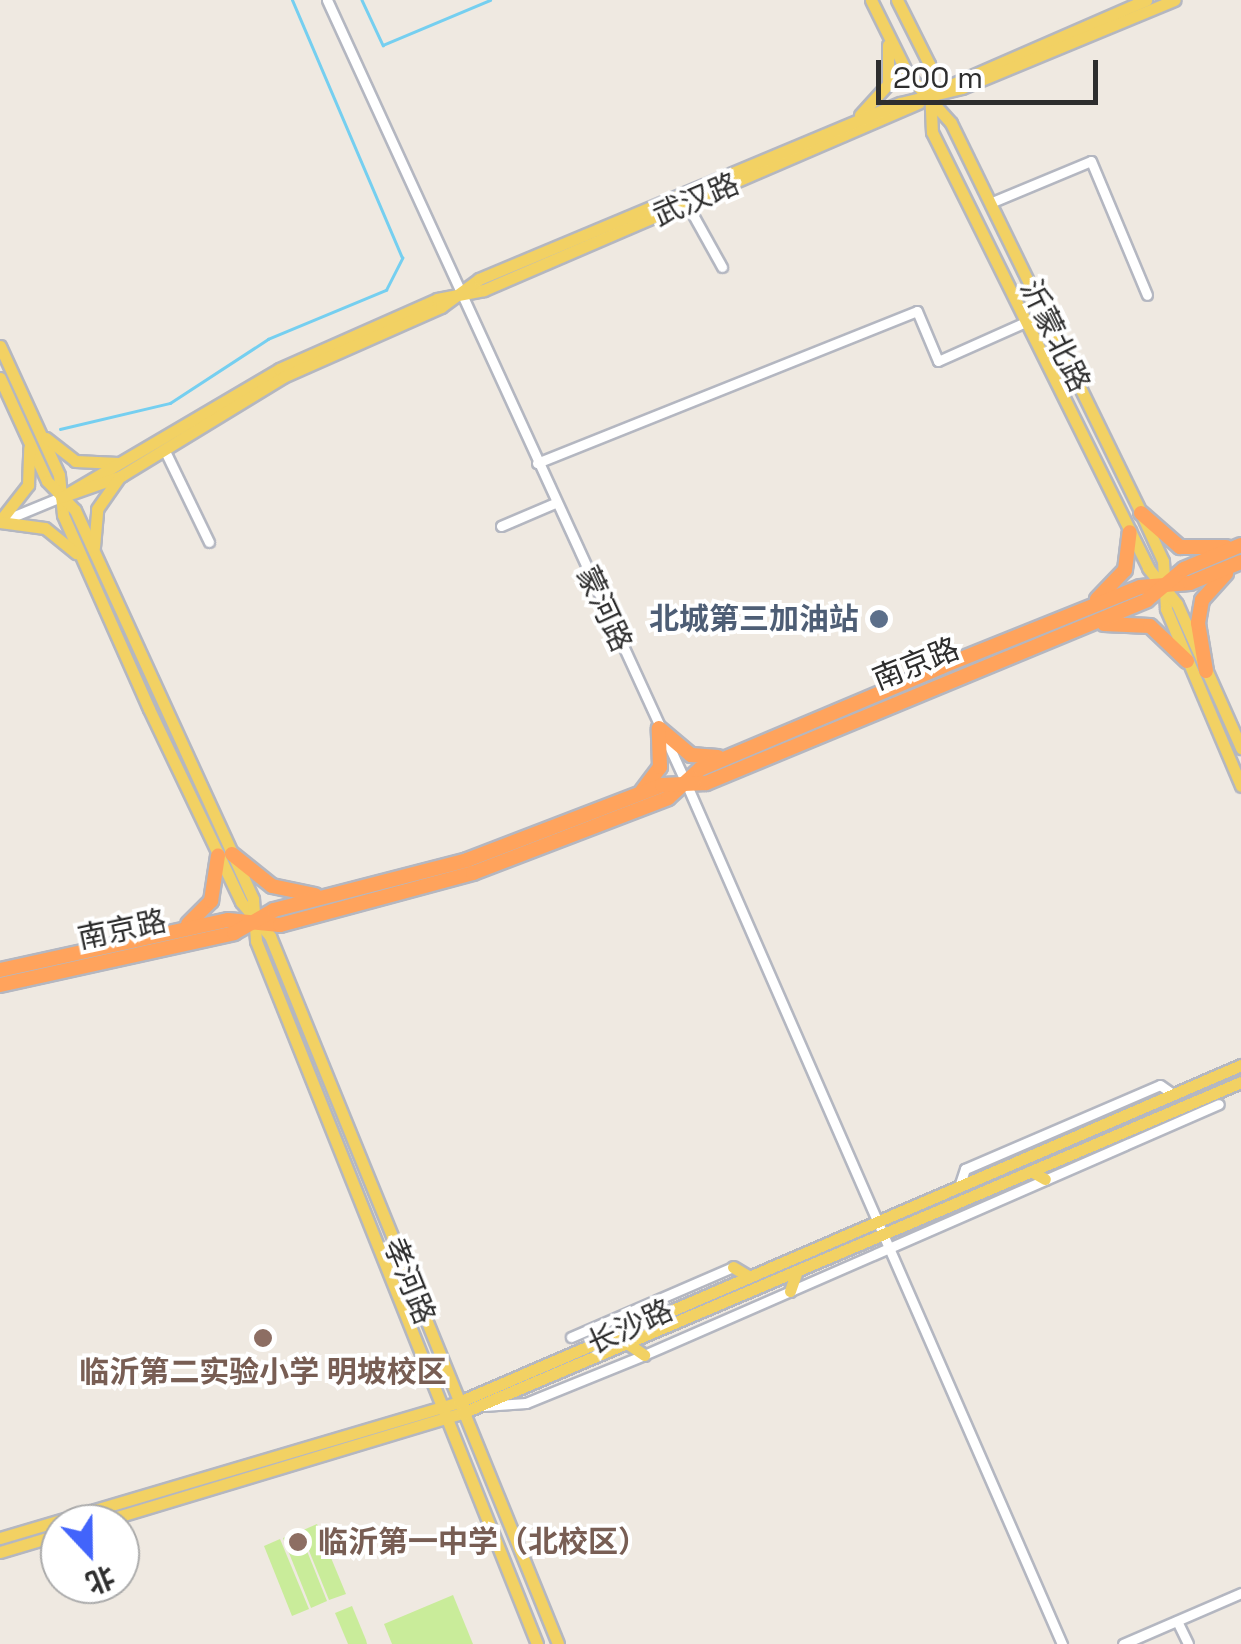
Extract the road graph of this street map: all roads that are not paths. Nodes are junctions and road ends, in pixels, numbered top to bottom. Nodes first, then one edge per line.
1 (327, 0) edge
2 (871, 0) edge
3 (897, 0) edge
4 (1146, 0) edge
5 (1174, 0) edge
6 (1125, 4) edge
7 (880, 18) junction
8 (928, 96) junction
9 (839, 129) junction
10 (990, 203) junction
11 (686, 204) junction
12 (722, 266) dead end
13 (459, 292) junction
14 (1147, 296) dead end
15 (1028, 321) junction
16 (0, 346) edge
17 (0, 378) edge
18 (33, 435) junction
19 (164, 451) junction
20 (132, 460) junction
21 (537, 463) junction
22 (121, 476) junction
23 (62, 497) junction
24 (555, 503) junction
25 (1141, 514) junction
26 (0, 522) edge
27 (501, 526) dead end
28 (1130, 532) junction
29 (209, 542) dead end
30 (1241, 545) edge
31 (88, 557) junction
32 (1241, 563) edge
33 (1162, 583) junction
34 (1066, 625) junction
35 (1187, 662) junction
36 (1206, 671) junction
37 (659, 728) junction
38 (1241, 748) edge
39 (729, 756) junction
40 (686, 783) junction
41 (1241, 786) edge
42 (639, 794) junction
43 (225, 855) junction
44 (331, 896) junction
45 (253, 923) junction
46 (175, 932) junction
47 (0, 970) edge
48 (0, 985) edge
49 (1241, 1065) edge
50 (1241, 1082) edge
51 (1222, 1090) junction
52 (1219, 1104) joint
53 (1031, 1171) junction
54 (1045, 1180) junction
55 (880, 1218) junction
56 (886, 1233) junction
57 (891, 1246) junction
58 (733, 1267) joint
59 (797, 1271) junction
60 (748, 1276) junction
61 (790, 1290) junction
62 (570, 1337) joint
63 (627, 1344) junction
64 (566, 1355) junction
65 (644, 1355) junction
66 (481, 1406) junction
67 (460, 1408) junction
68 (442, 1413) junction
69 (140, 1509) edge
70 (0, 1538) edge
71 (40, 1540) edge
72 (0, 1552) edge
73 (1241, 1593) edge
74 (1177, 1621) junction
75 (537, 1644) edge
76 (558, 1644) edge
77 (1062, 1644) edge
78 (1123, 1644) edge
79 (1188, 1644) edge

1 - 13 street, 蒙河路
2 - 7 main road, 沂蒙北路
3 - 8 main road, 沂蒙北路
4 - 6 main road, 武汉路
5 - 8 main road, 武汉路
6 - 8 main road, 武汉路
7 - 8 main road, 沂蒙北路
7 - 9 main road
8 - 9 main road, 武汉路
8 - 10 main road, 沂蒙北路
8 - 11 main road, 武汉路
8 - 15 main road, 沂蒙北路
9 - 13 main road, 武汉路
10 - 14 street
10 - 25 main road, 沂蒙北路
11 - 12 street
11 - 13 main road, 武汉路
13 - 19 main road, 武汉路
13 - 20 main road, 武汉路
13 - 21 street, 蒙河路
15 - 21 street
15 - 28 main road, 沂蒙北路
16 - 18 main road, 孝河路
17 - 18 main road, 孝河路
18 - 20 main road
18 - 23 main road, 孝河路
18 - 26 main road
19 - 22 main road, 武汉路
19 - 29 street
20 - 23 main road, 武汉路
21 - 24 street, 蒙河路
22 - 23 main road, 武汉路
22 - 31 main road
23 - 26 street, 武汉路
23 - 31 main road, 孝河路
24 - 27 street
24 - 37 street, 蒙河路
25 - 30 highway
25 - 33 main road, 沂蒙北路
26 - 31 main road
28 - 33 main road, 沂蒙北路
28 - 34 highway
30 - 33 highway, 南京路
31 - 43 main road, 孝河路
32 - 33 highway, 南京路
32 - 36 highway
33 - 34 highway, 南京路
33 - 35 main road, 沂蒙北路
33 - 36 main road, 沂蒙北路
34 - 35 highway
34 - 39 highway, 南京路
34 - 40 highway, 南京路
35 - 41 main road, 沂蒙北路
36 - 38 main road, 沂蒙北路
37 - 39 highway
37 - 40 street, 蒙河路
37 - 42 highway
39 - 40 highway, 南京路
40 - 42 highway, 南京路
40 - 45 highway, 南京路
40 - 55 street, 蒙河路
42 - 44 highway, 南京路
43 - 44 highway
43 - 45 main road, 孝河路
43 - 46 highway
44 - 45 highway, 南京路
45 - 46 highway, 南京路
45 - 48 highway, 南京路
45 - 67 main road, 孝河路
45 - 68 main road, 孝河路
46 - 47 highway, 南京路
49 - 55 main road, 长沙路
50 - 51 main road, 长沙路
51 - 52 main road
51 - 53 main road, 长沙路
52 - 54 street
53 - 54 main road
53 - 56 main road, 长沙路
54 - 57 street
55 - 56 street, 蒙河路
55 - 60 main road, 长沙路
56 - 57 street, 蒙河路
56 - 59 main road, 长沙路
57 - 61 street
57 - 77 street, 蒙河路
58 - 60 main road
58 - 62 street
59 - 61 main road
59 - 63 main road, 长沙路
60 - 64 main road, 长沙路
61 - 65 street
62 - 64 main road
63 - 65 main road
63 - 66 main road, 长沙路
64 - 67 main road, 长沙路
65 - 66 street
66 - 67 main road, 长沙路
67 - 68 main road, 长沙路
67 - 76 main road, 孝河路
68 - 69 main road, 长沙路
68 - 70 main road, 长沙路
68 - 75 main road, 孝河路
71 - 72 main road
73 - 74 street
74 - 78 street
74 - 79 street

